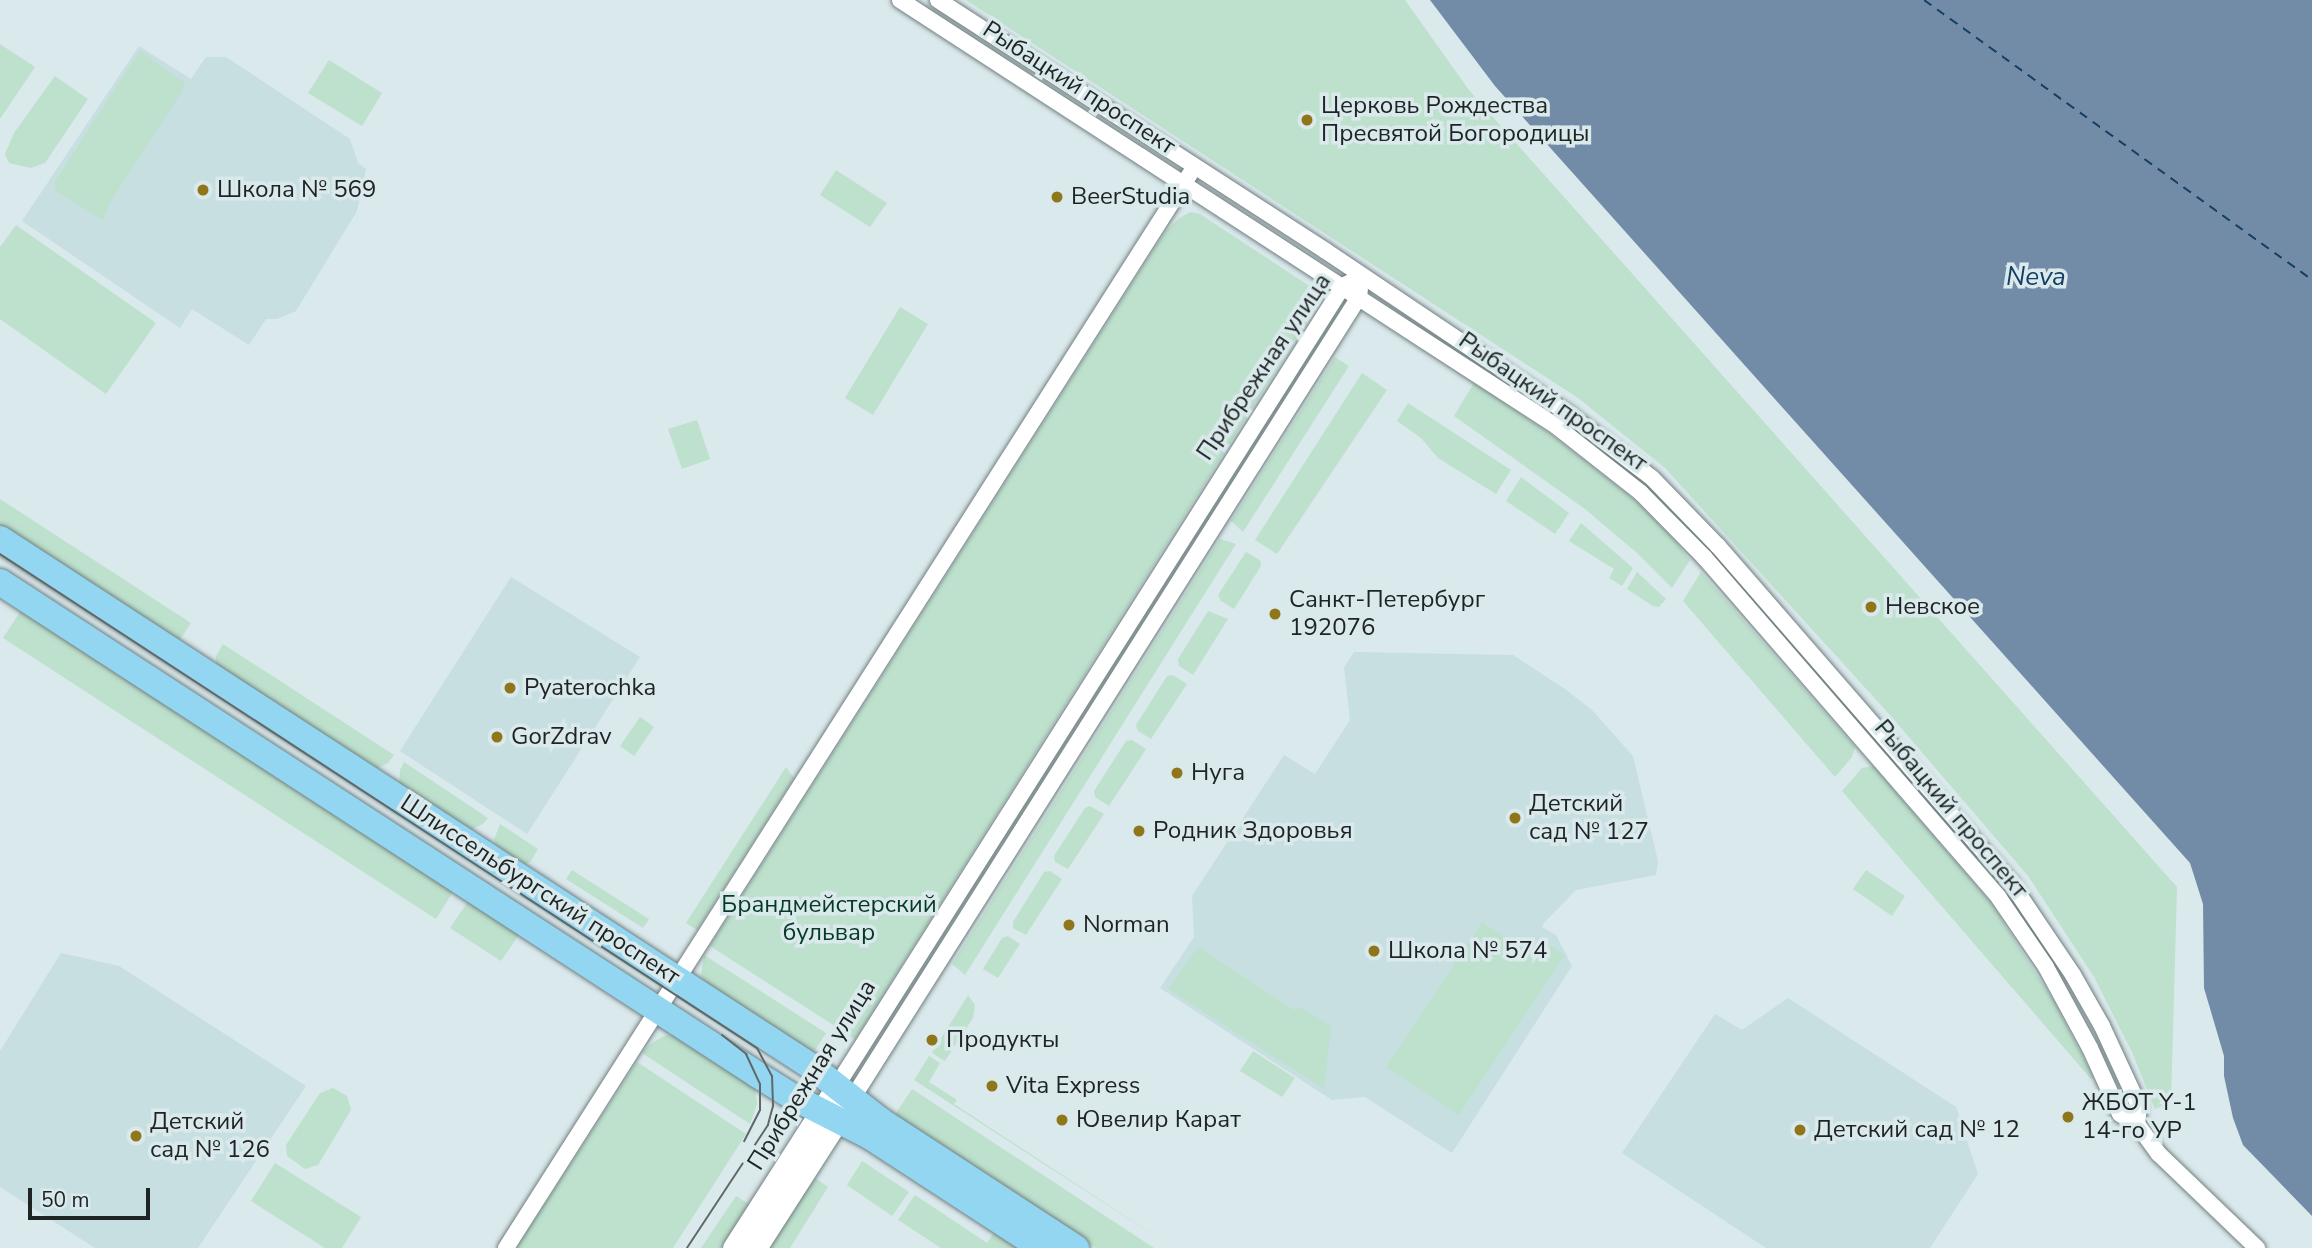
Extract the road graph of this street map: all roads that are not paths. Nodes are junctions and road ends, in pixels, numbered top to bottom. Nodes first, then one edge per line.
1 (900, 0) edge
2 (938, 0) edge
3 (1196, 166) junction
4 (1185, 183) junction
5 (1362, 275) junction
6 (1343, 286) junction
7 (1359, 297) junction
8 (0, 539) edge
9 (0, 582) edge
10 (678, 979) junction
11 (659, 1009) junction
12 (837, 1104) junction
13 (2137, 1124) junction
14 (506, 1248) edge
15 (733, 1248) edge
16 (756, 1248) edge
17 (1041, 1248) edge
18 (1076, 1248) edge
19 (2257, 1248) edge

1 - 4 street, Рыбацкий проспект
2 - 3 street, Рыбацкий проспект
3 - 4 street
3 - 5 street, Рыбацкий проспект
4 - 6 street, Рыбацкий проспект
4 - 10 street
5 - 6 street, Прибрежная улица
5 - 7 street, Прибрежная улица
5 - 13 street, Рыбацкий проспект
6 - 7 street, Рыбацкий проспект
6 - 12 street, Прибрежная улица
7 - 12 street, Прибрежная улица
7 - 13 street, Рыбацкий проспект
8 - 10 main road, Шлиссельбургский проспект
9 - 11 main road, Шлиссельбургский проспект
10 - 11 street
10 - 12 main road, Шлиссельбургский проспект
11 - 12 main road, Шлиссельбургский проспект
11 - 14 street
12 - 15 street, Прибрежная улица
12 - 16 street, Прибрежная улица
12 - 17 main road, Шлиссельбургский проспект
12 - 18 main road, Шлиссельбургский проспект
13 - 19 street, Рыбацкий проспект

